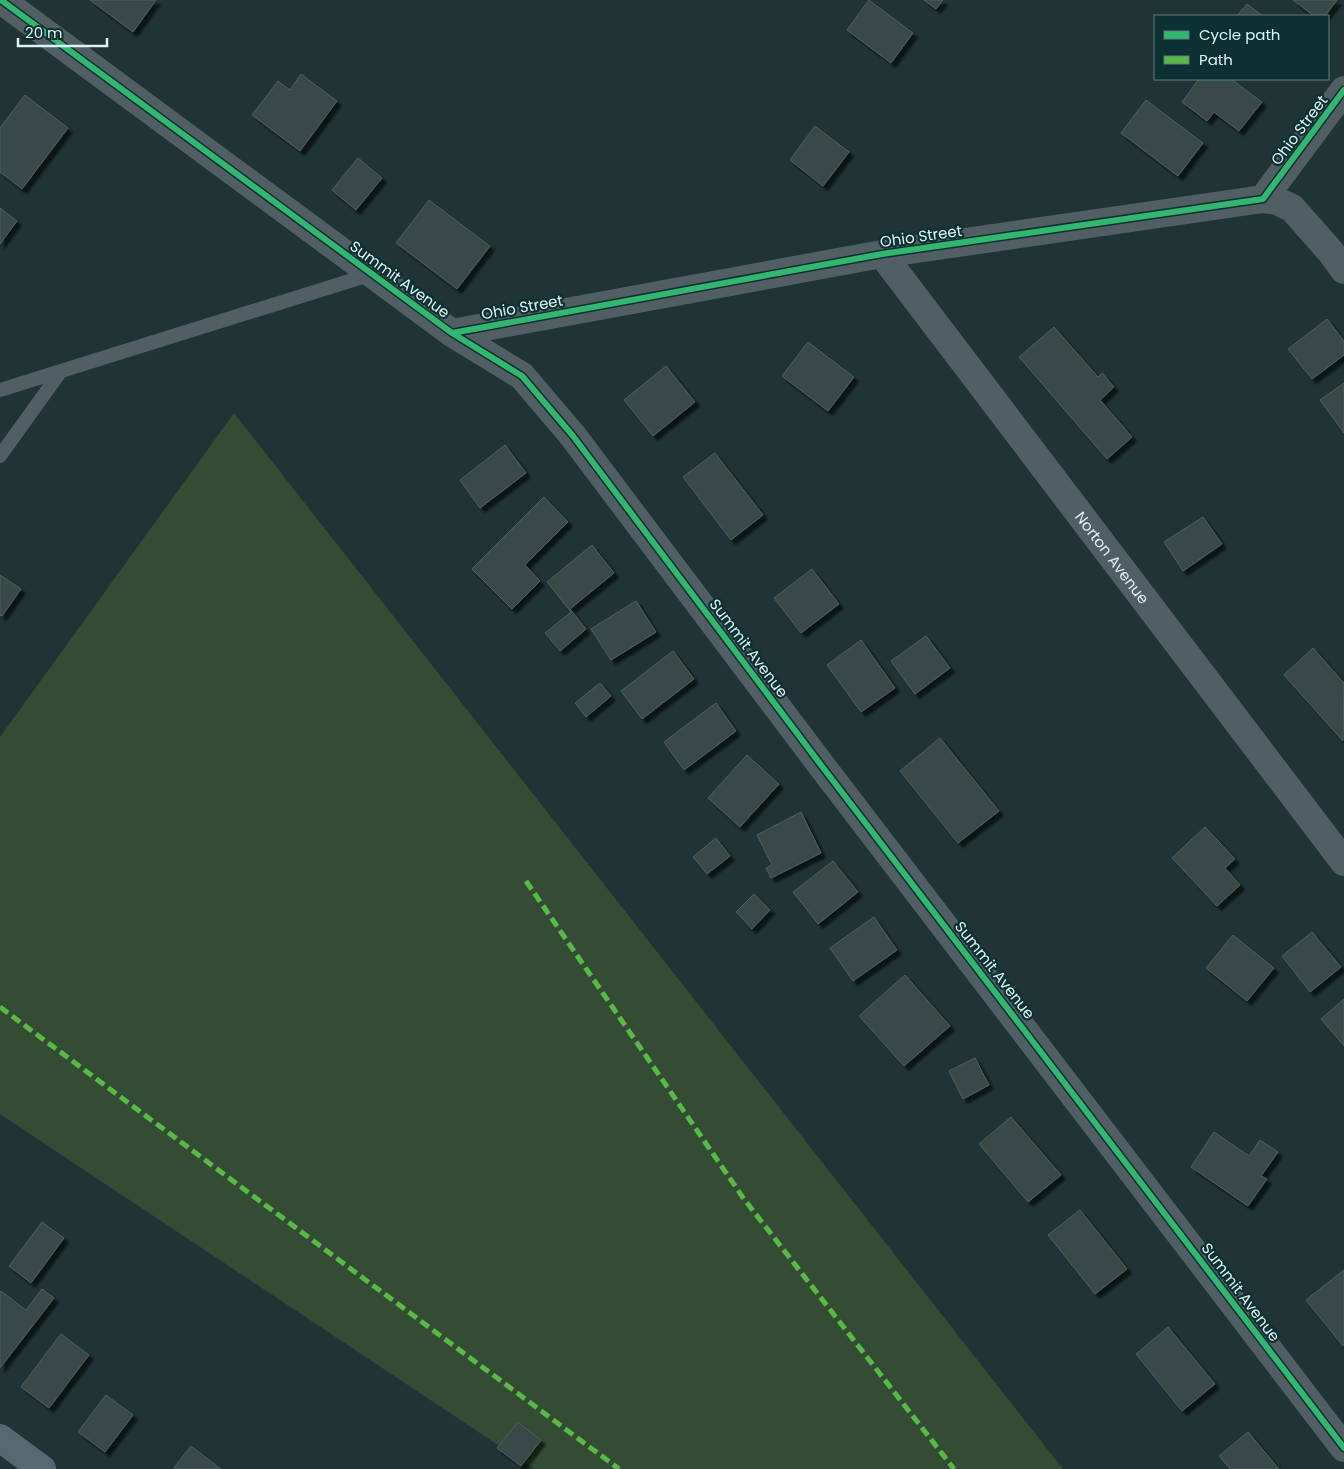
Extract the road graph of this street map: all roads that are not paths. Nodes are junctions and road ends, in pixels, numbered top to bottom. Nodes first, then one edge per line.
1 (1, 0) edge
2 (1344, 90) edge
3 (1263, 199) junction
4 (882, 254) junction
5 (1344, 270) edge
6 (372, 274) junction
7 (452, 333) junction
8 (61, 371) junction
9 (0, 390) edge
10 (0, 456) edge
11 (1344, 862) edge
12 (0, 1438) edge
13 (1344, 1448) edge
14 (42, 1469) edge

1 - 6 street, Summit Avenue
2 - 3 street, Ohio Street
3 - 4 street, Ohio Street
3 - 5 street
4 - 7 street, Ohio Street
4 - 11 street, Norton Avenue
6 - 7 street, Summit Avenue
6 - 8 lane
7 - 13 street, Summit Avenue
8 - 9 lane
8 - 10 lane
12 - 14 street

